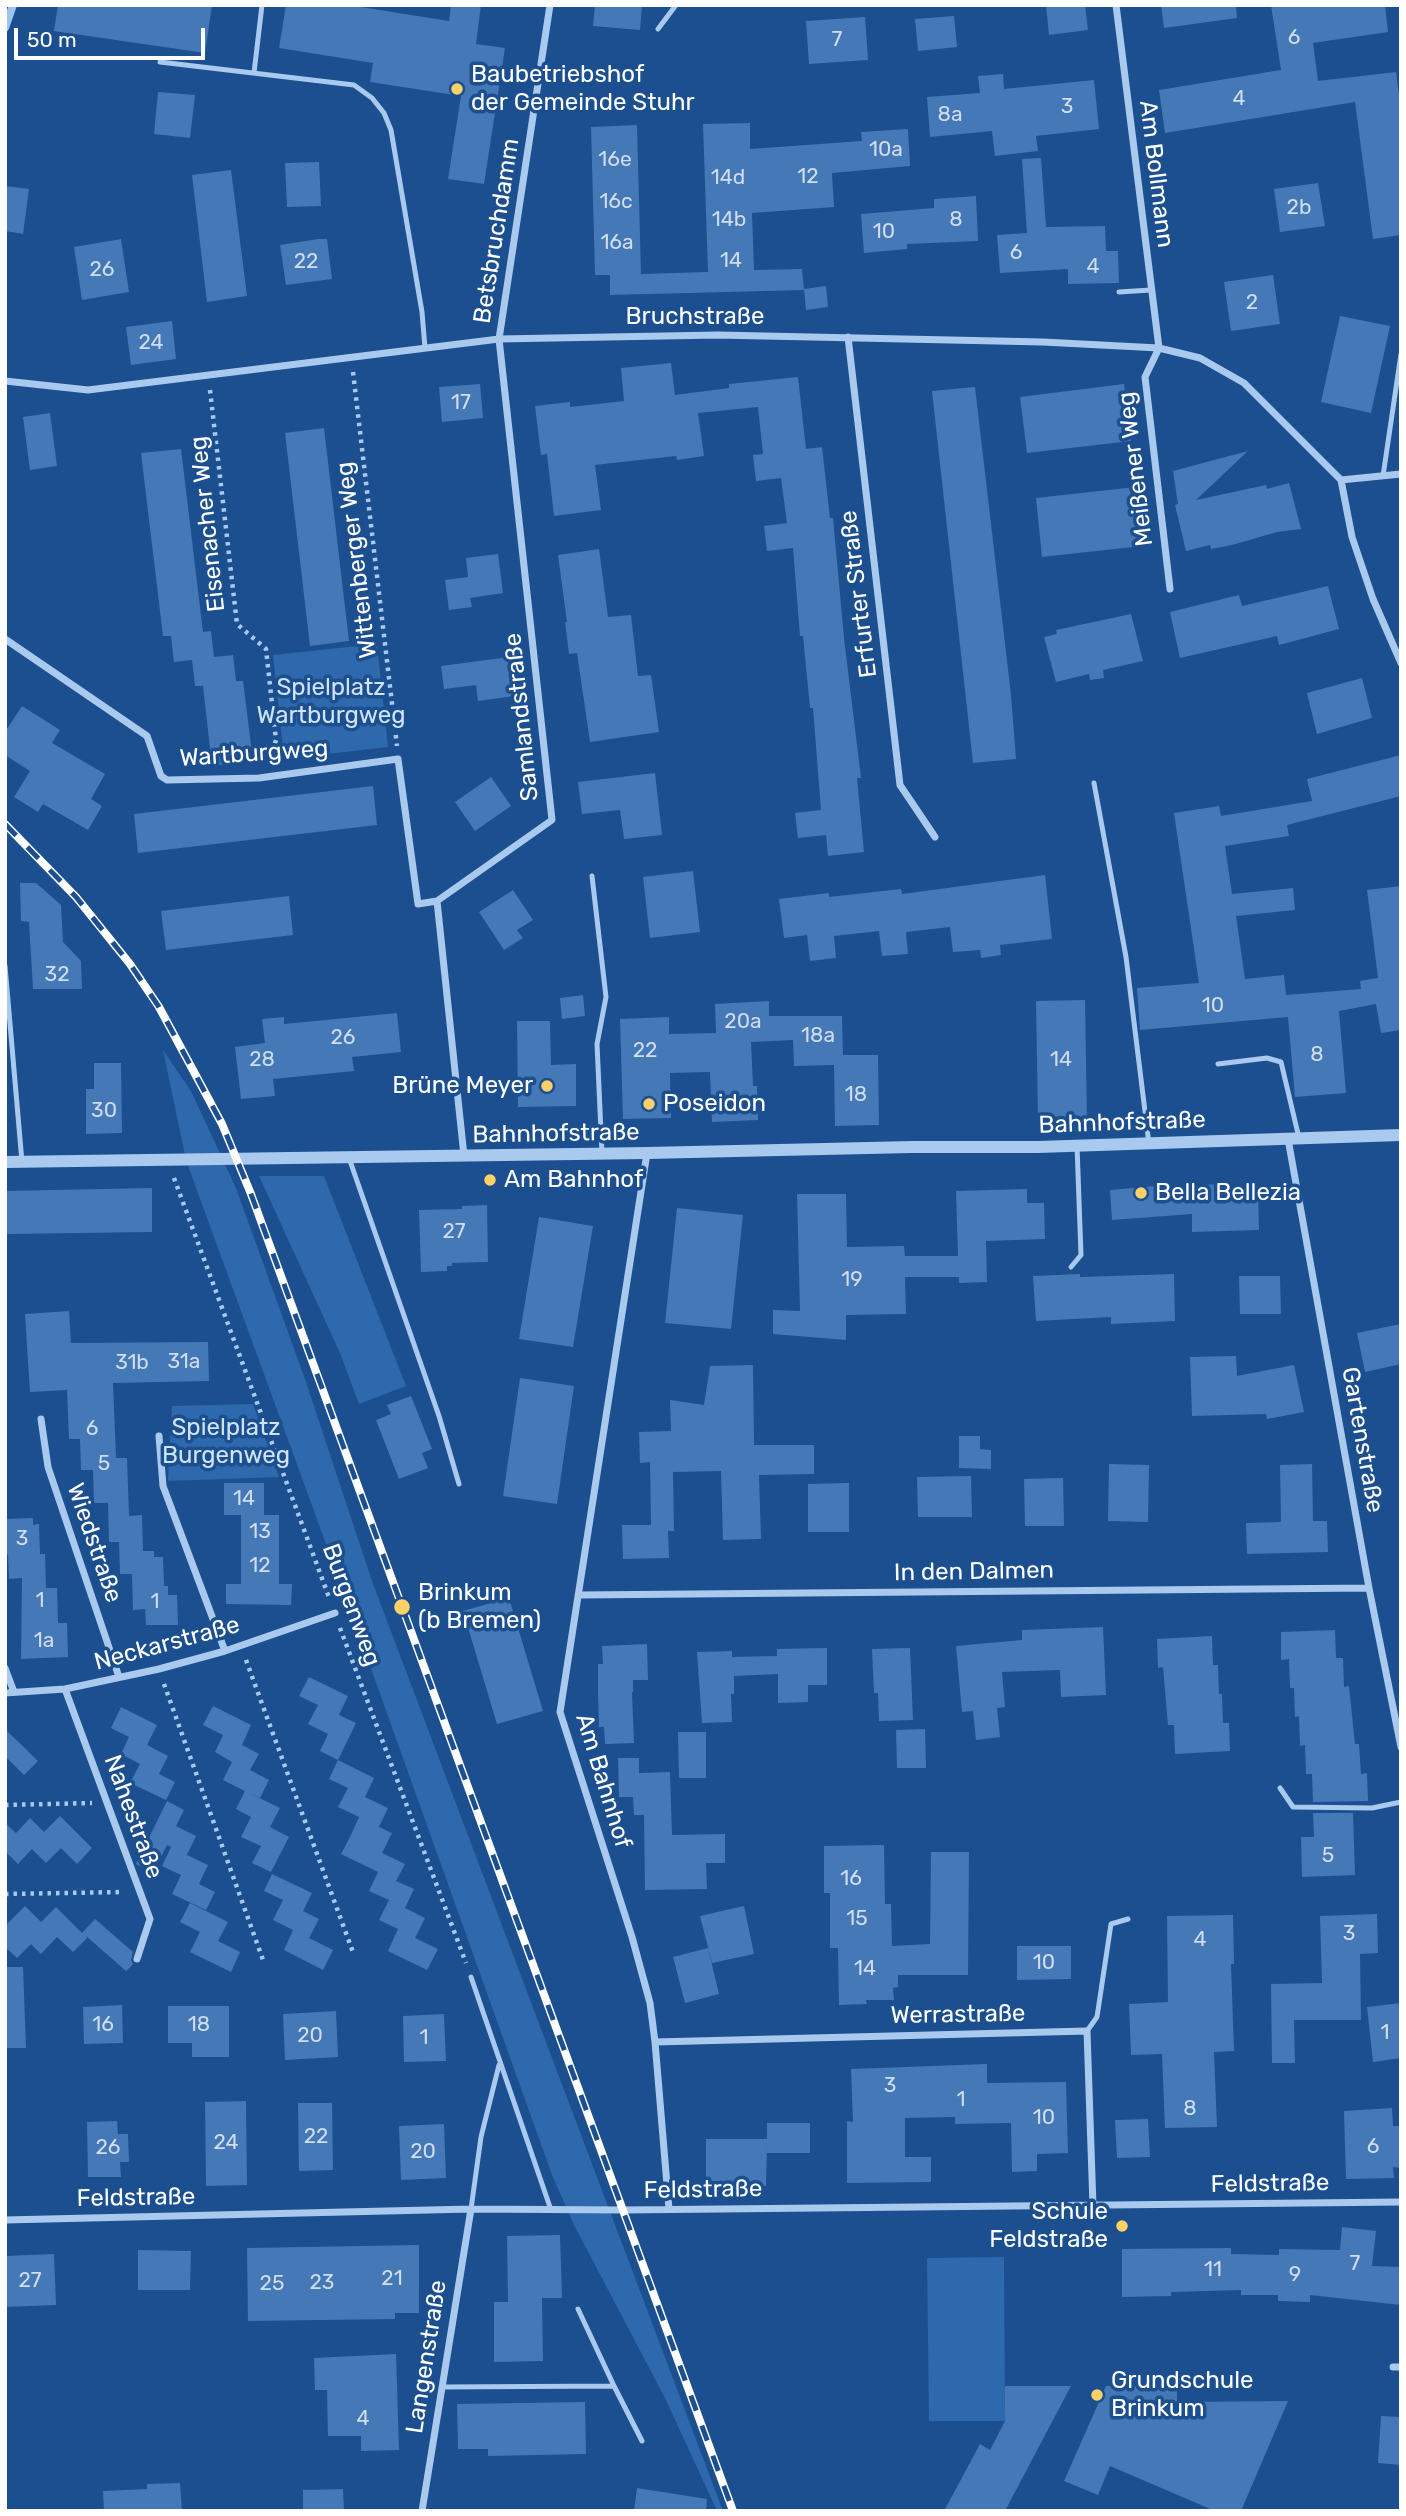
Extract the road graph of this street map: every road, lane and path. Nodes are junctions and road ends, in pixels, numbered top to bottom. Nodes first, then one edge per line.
1 (262, 5) edge
2 (550, 5) edge
3 (676, 5) edge
4 (1116, 5) edge
5 (658, 29) dead end
6 (160, 62) dead end
7 (254, 73) junction
8 (1151, 290) junction
9 (1119, 292) dead end
10 (848, 337) junction
11 (499, 339) junction
12 (425, 348) junction
13 (1158, 348) junction
14 (1401, 354) edge
15 (351, 358) junction
16 (208, 375) junction
17 (5, 381) edge
18 (1401, 474) edge
19 (1383, 476) junction
20 (1341, 480) junction
21 (1170, 589) dead end
22 (5, 639) edge
23 (1401, 663) edge
24 (398, 759) junction
25 (259, 778) junction
26 (1094, 783) dead end
27 (935, 836) dead end
28 (592, 876) dead end
29 (437, 901) junction
30 (5, 966) edge
31 (1218, 1064) dead end
32 (1401, 1135) edge
33 (1293, 1139) junction
34 (1149, 1144) junction
35 (1077, 1146) junction
36 (647, 1153) junction
37 (601, 1154) junction
38 (464, 1156) junction
39 (349, 1158) junction
40 (168, 1161) junction
41 (5, 1162) edge
42 (22, 1162) junction
43 (1071, 1267) dead end
44 (41, 1419) dead end
45 (159, 1436) dead end
46 (459, 1484) dead end
47 (1369, 1588) junction
48 (580, 1595) junction
49 (335, 1613) junction
50 (241, 1645) junction
51 (225, 1651) junction
52 (5, 1668) edge
53 (159, 1669) junction
54 (119, 1678) junction
55 (65, 1689) junction
56 (9, 1692) edge
57 (1401, 1748) edge
58 (1280, 1788) dead end
59 (1401, 1802) edge
60 (107, 1803) junction
61 (5, 1805) edge
62 (139, 1891) junction
63 (5, 1894) edge
64 (1128, 1919) dead end
65 (354, 1955) dead end
66 (136, 1959) dead end
67 (263, 1960) dead end
68 (471, 1976) joint
69 (1087, 2031) junction
70 (655, 2042) junction
71 (500, 2063) junction
72 (1401, 2202) edge
73 (1093, 2206) junction
74 (471, 2209) junction
75 (669, 2209) junction
76 (551, 2210) junction
77 (5, 2220) edge
78 (578, 2309) dead end
79 (614, 2386) junction
80 (442, 2388) junction
81 (642, 2441) dead end
82 (422, 2511) edge

1 - 7 lane
2 - 11 street, Betsbruchdamm
3 - 5 lane
4 - 8 street, Am Bollmann
6 - 7 lane
7 - 12 lane
8 - 9 lane
8 - 13 street, Am Bollmann
10 - 11 street, Bruchstraße
10 - 13 street, Bruchstraße
10 - 27 street, Erfurter Straße
11 - 12 street, Bruchstraße
11 - 29 street, Samlandstraße
12 - 15 street, Bruchstraße
13 - 20 street, Bruchstraße
13 - 21 street, Meißener Weg
14 - 19 lane
15 - 16 street, Bruchstraße
15 - 24 path, Wittenberger Weg
16 - 17 street, Bruchstraße
16 - 25 path, Eisenacher Weg
18 - 19 street
19 - 20 street
20 - 23 street
22 - 25 street, Wartburgweg
24 - 25 street, Wartburgweg
24 - 29 street
26 - 34 lane
28 - 37 lane
29 - 38 street
30 - 42 lane
31 - 33 lane
32 - 33 street, Bahnhofstraße
33 - 34 street, Bahnhofstraße
33 - 47 street, Gartenstraße
34 - 35 street, Bahnhofstraße
35 - 36 street, Bahnhofstraße
35 - 43 lane
36 - 37 street, Bahnhofstraße
36 - 48 street, Am Bahnhof
37 - 38 street, Bahnhofstraße
38 - 39 street, Bahnhofstraße
39 - 40 street, Bahnhofstraße
39 - 46 lane
40 - 42 street, Bahnhofstraße
40 - 49 path, Burgenweg
41 - 42 street, Bahnhofstraße
44 - 54 street, Wiedstraße
45 - 51 street
47 - 48 street, In den Dalmen
47 - 57 street, Gartenstraße
48 - 70 street, Am Bahnhof
49 - 50 street, Neckarstraße
49 - 68 path, Burgenweg
50 - 51 street, Neckarstraße
50 - 65 path
51 - 53 street, Neckarstraße
52 - 56 street
53 - 54 street, Neckarstraße
53 - 67 path
54 - 55 street, Neckarstraße
55 - 56 street, Neckarstraße
55 - 60 street, Nahestraße
58 - 59 lane
60 - 61 path
60 - 62 street, Nahestraße
62 - 63 path
62 - 66 street, Nahestraße
64 - 69 lane
68 - 71 lane
69 - 70 street, Werrastraße
69 - 73 street
70 - 75 street, Am Bahnhof
71 - 74 lane
71 - 76 lane
72 - 73 street, Feldstraße
73 - 75 street, Feldstraße
74 - 76 street, Feldstraße
74 - 77 street, Feldstraße
74 - 80 street, Langenstraße
75 - 76 street, Feldstraße
78 - 79 lane
79 - 80 lane
79 - 81 lane
80 - 82 street, Langenstraße

